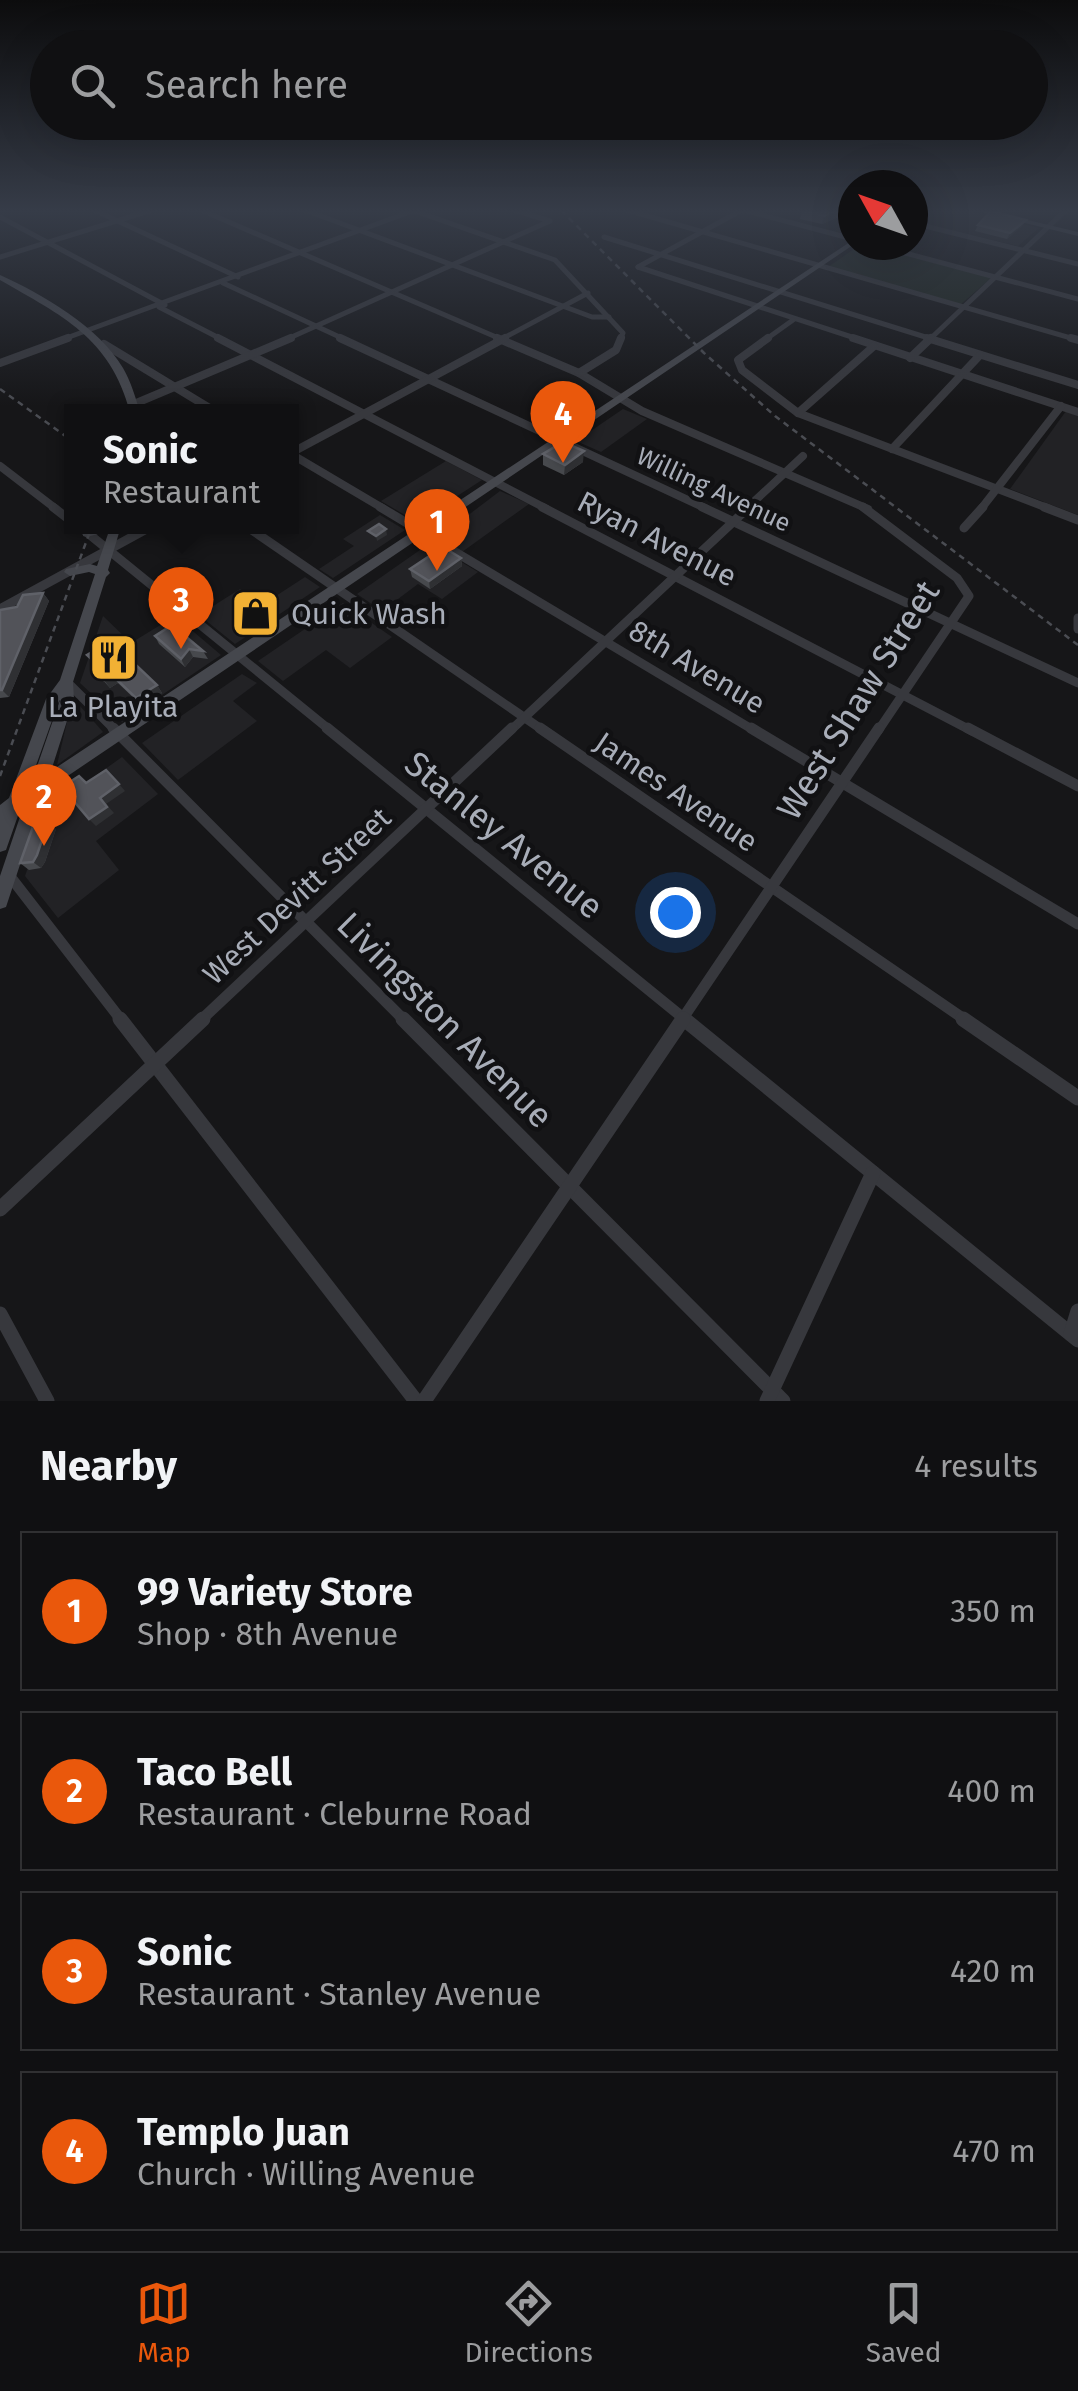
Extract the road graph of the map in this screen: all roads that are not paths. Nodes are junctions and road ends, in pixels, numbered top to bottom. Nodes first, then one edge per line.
1 (107, 275) edge
2 (235, 275) edge
3 (242, 275) edge
4 (351, 275) edge
5 (430, 275) edge
6 (481, 275) edge
7 (571, 275) edge
8 (662, 275) edge
9 (724, 275) edge
10 (800, 275) edge
11 (856, 275) edge
12 (990, 275) edge
13 (0, 277) edge
14 (238, 277) junction
15 (996, 277) junction
16 (224, 282) junction
17 (588, 292) junction
18 (776, 292) junction
19 (388, 294) junction
20 (1078, 299) edge
21 (162, 306) junction
22 (563, 306) junction
23 (753, 307) junction
24 (964, 307) junction
25 (609, 317) junction
26 (793, 320) junction
27 (317, 326) junction
28 (90, 333) junction
29 (930, 339) junction
30 (498, 340) junction
31 (1078, 340) edge
32 (104, 344) junction
33 (874, 346) junction
34 (980, 355) junction
35 (252, 356) junction
36 (910, 358) junction
37 (116, 361) junction
38 (0, 364) edge
39 (139, 364) junction
40 (579, 373) junction
41 (962, 374) junction
42 (428, 378) junction
43 (1078, 386) edge
44 (177, 389) junction
45 (618, 398) junction
46 (133, 404) edge
47 (144, 404) edge
48 (202, 404) edge
49 (1061, 406) junction
50 (1078, 412) edge
51 (798, 413) junction
52 (364, 414) junction
53 (557, 438) junction
54 (299, 449) edge
55 (892, 449) junction
56 (803, 456) dead end
57 (299, 458) edge
58 (1, 467) edge
59 (784, 473) junction
60 (493, 482) junction
61 (1000, 490) junction
62 (64, 516) edge
63 (735, 520) junction
64 (1078, 520) edge
65 (964, 528) dead end
66 (420, 531) junction
67 (88, 534) edge
68 (113, 534) edge
69 (138, 534) edge
70 (258, 534) edge
71 (110, 550) junction
72 (70, 572) junction
73 (104, 573) junction
74 (674, 576) junction
75 (336, 588) junction
76 (0, 609) edge
77 (952, 622) junction
78 (605, 642) junction
79 (236, 656) junction
80 (66, 682) junction
81 (1078, 683) edge
82 (902, 694) junction
83 (524, 717) junction
84 (118, 736) junction
85 (843, 784) junction
86 (1078, 786) edge
87 (38, 791) junction
88 (426, 810) junction
89 (4, 815) edge
90 (0, 845) edge
91 (10, 875) junction
92 (772, 888) junction
93 (0, 901) edge
94 (305, 922) junction
95 (1078, 924) edge
96 (683, 1018) junction
97 (156, 1062) junction
98 (1078, 1098) edge
99 (873, 1173) junction
100 (569, 1187) junction
101 (0, 1208) edge
102 (1078, 1311) edge
103 (0, 1314) edge
104 (1075, 1337) edge
105 (774, 1397) edge
106 (46, 1401) edge
107 (416, 1401) edge
108 (424, 1401) edge

1 - 21 street, Ryan Avenue
2 - 14 street
3 - 14 street
4 - 19 street
5 - 19 street
6 - 22 street
7 - 17 street
8 - 23 street
9 - 18 street
10 - 18 main road
11 - 24 street
12 - 15 street
13 - 28 main road
14 - 16 street
15 - 20 street
15 - 24 street
16 - 21 street
16 - 27 street, Willing Avenue
17 - 22 street
17 - 25 street
18 - 23 main road
18 - 29 street
19 - 27 street
19 - 30 street
21 - 28 street
21 - 35 street, Ryan Avenue
22 - 25 street
22 - 30 street
23 - 26 street
23 - 45 main road
24 - 29 street
24 - 31 street
25 - 40 street
26 - 33 street
26 - 51 street
27 - 35 street
27 - 42 street, Willing Avenue
28 - 32 main road
28 - 38 street
29 - 34 street
29 - 36 street
30 - 40 street
30 - 42 street
32 - 37 main road
32 - 39 street
33 - 36 street
33 - 51 street
34 - 41 street
34 - 43 street
35 - 44 street
35 - 52 street, Ryan Avenue
36 - 41 street
37 - 39 street
37 - 46 main road
39 - 44 street
40 - 45 street
41 - 49 street
41 - 55 street
42 - 52 street
42 - 53 street, Willing Avenue
44 - 47 street
44 - 48 street
45 - 53 main road
45 - 59 street
49 - 50 street
49 - 61 street
51 - 55 street
52 - 54 street
52 - 60 street, Ryan Avenue
53 - 60 main road
53 - 63 street, Willing Avenue
55 - 61 street
56 - 59 street, West Devitt Street
57 - 66 street, 8th Avenue
58 - 62 street
59 - 63 street, West Devitt Street
59 - 77 street, West Shaw Street
60 - 66 main road
60 - 74 street, Ryan Avenue
61 - 64 street
61 - 65 street
63 - 74 street, West Devitt Street
63 - 77 street, Willing Avenue
66 - 75 main road
66 - 78 street, 8th Avenue
67 - 71 street, Stanley Avenue
68 - 71 main road
69 - 71 street
70 - 75 street, James Avenue
71 - 72 street
71 - 73 main road
71 - 79 street, Stanley Avenue
72 - 73 main road
72 - 76 street
73 - 80 main road
74 - 78 street, West Devitt Street
74 - 82 street, Ryan Avenue
75 - 79 main road
75 - 83 street, James Avenue
77 - 81 street, Willing Avenue
77 - 82 street, West Shaw Street
78 - 83 street, West Devitt Street
78 - 85 street, 8th Avenue
79 - 84 main road
79 - 88 street, Stanley Avenue
80 - 84 street, Livingston Avenue
80 - 87 main road
80 - 89 main road
82 - 85 street, West Shaw Street
82 - 86 street, Ryan Avenue
83 - 88 street, West Devitt Street
83 - 92 street, James Avenue
84 - 87 main road
84 - 94 street, Livingston Avenue
85 - 92 street, West Shaw Street
85 - 95 street, 8th Avenue
87 - 89 main road
87 - 91 main road
88 - 94 street, West Devitt Street
88 - 96 street, Stanley Avenue
89 - 90 main road
91 - 93 main road
91 - 97 street
92 - 96 street, West Shaw Street
92 - 98 street, James Avenue
94 - 97 street, West Devitt Street
94 - 100 street, Livingston Avenue
96 - 99 street, Stanley Avenue
96 - 100 street, West Shaw Street
97 - 101 street, West Devitt Street
97 - 107 street
99 - 104 street, Stanley Avenue
99 - 105 street
100 - 105 street, Livingston Avenue
100 - 108 street, West Shaw Street
102 - 104 street
103 - 106 street

